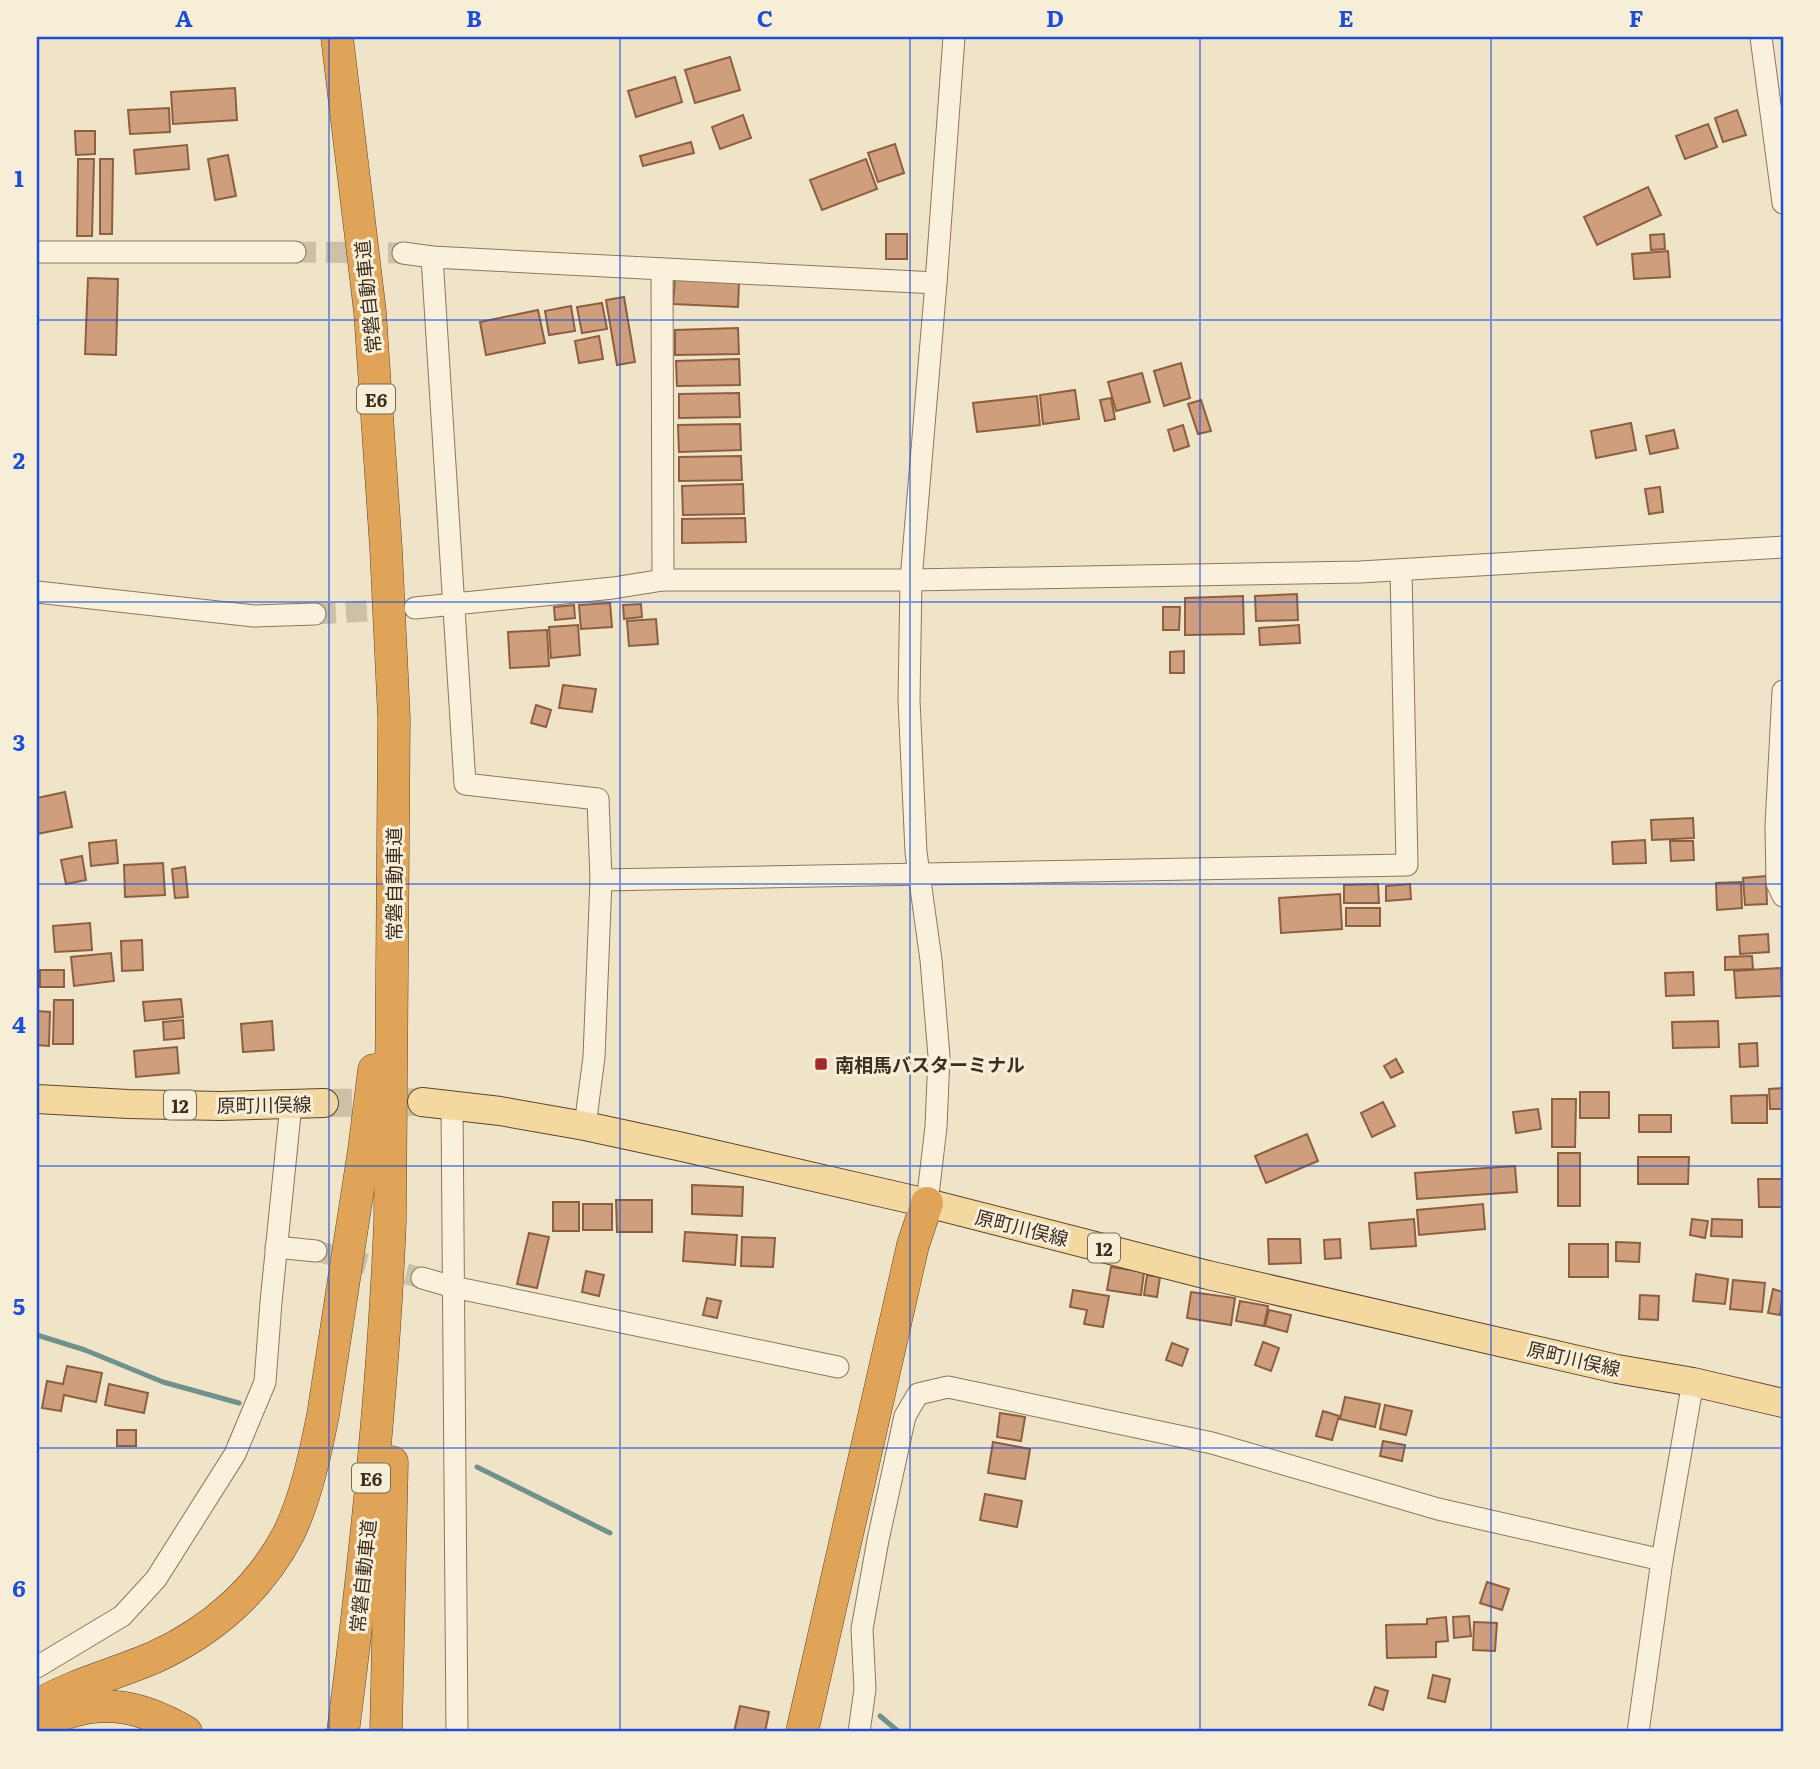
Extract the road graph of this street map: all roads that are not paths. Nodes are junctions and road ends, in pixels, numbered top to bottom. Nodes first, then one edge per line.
1 (337, 37) edge
2 (954, 37) edge
3 (1761, 37) edge
4 (1783, 203) edge
5 (37, 252) edge
6 (295, 252) tunnel mouth
7 (403, 253) tunnel mouth
8 (432, 257) junction
9 (662, 269) junction
10 (936, 283) junction
11 (1783, 547) edge
12 (1401, 570) junction
13 (663, 580) junction
14 (911, 580) junction
15 (37, 592) edge
16 (453, 604) junction
17 (415, 608) tunnel mouth
18 (315, 614) tunnel mouth
19 (1783, 691) edge
20 (394, 718) junction
21 (919, 873) junction
22 (601, 880) junction
23 (1783, 896) edge
24 (37, 1099) edge
25 (422, 1102) tunnel mouth
26 (324, 1103) tunnel mouth
27 (291, 1104) junction
28 (452, 1106) junction
29 (585, 1126) junction
30 (927, 1203) junction
31 (390, 1222) junction
32 (276, 1248) junction
33 (316, 1251) tunnel mouth
34 (422, 1278) tunnel mouth
35 (453, 1287) junction
36 (838, 1367) dead end
37 (1693, 1382) junction
38 (1783, 1403) edge
39 (1662, 1560) junction
40 (37, 1667) edge
41 (37, 1706) edge
42 (37, 1727) edge
43 (186, 1732) edge
44 (344, 1732) edge
45 (386, 1732) edge
46 (457, 1732) edge
47 (802, 1732) edge
48 (820, 1732) edge
49 (859, 1732) edge
50 (1638, 1732) edge

1 - 20 highway, 常磐自動車道 / E6
2 - 10 street
3 - 4 street
5 - 6 street
7 - 8 street
8 - 9 street
8 - 16 street
9 - 10 street
9 - 13 street
10 - 14 street
11 - 12 street
12 - 14 street
12 - 21 street
13 - 14 street
13 - 16 street
14 - 21 street
15 - 18 street
16 - 17 street
16 - 22 street
19 - 23 street
20 - 31 highway, 常磐自動車道 / E6
20 - 41 highway
21 - 22 street
21 - 30 street
22 - 29 street
24 - 27 main road, 原町川俣線 / 12
25 - 28 main road, 原町川俣線 / 12
26 - 27 main road, 原町川俣線 / 12
27 - 32 street
28 - 29 main road, 原町川俣線 / 12
28 - 35 street
29 - 30 main road, 原町川俣線 / 12
30 - 37 main road, 原町川俣線 / 12
30 - 47 highway
30 - 48 highway
31 - 44 highway, 常磐自動車道 / E6
31 - 45 highway
32 - 33 street
32 - 40 street
34 - 35 street
35 - 36 street
35 - 46 street
37 - 38 main road, 原町川俣線 / 12
37 - 39 street
39 - 49 street
39 - 50 street
42 - 43 highway

